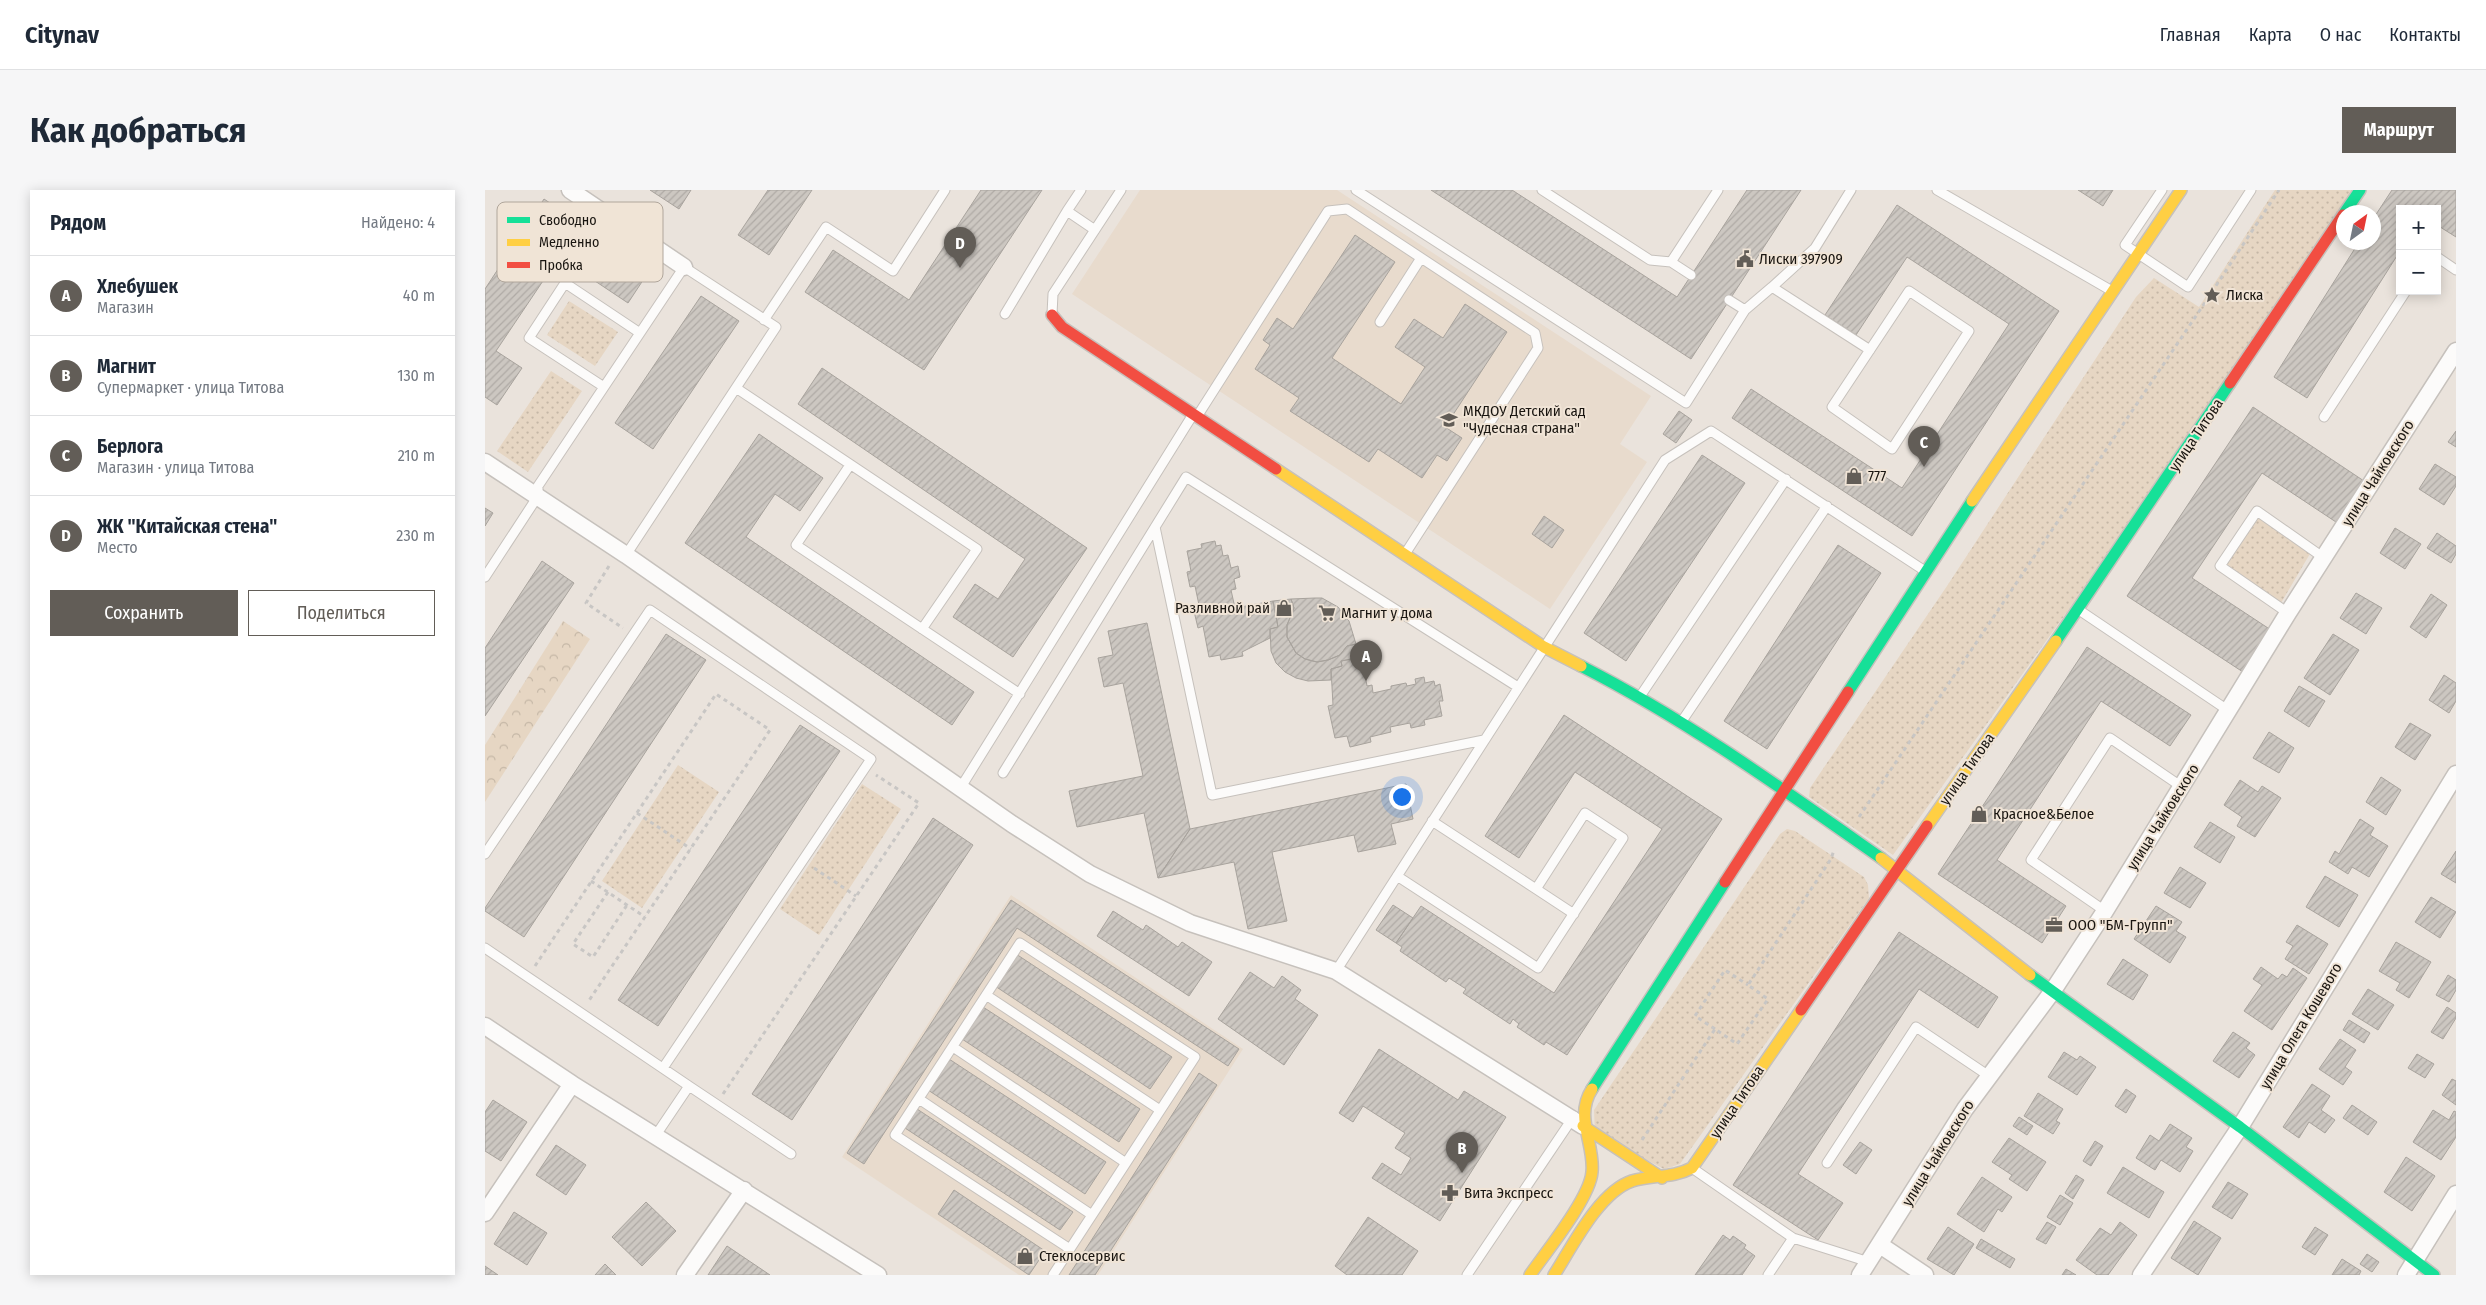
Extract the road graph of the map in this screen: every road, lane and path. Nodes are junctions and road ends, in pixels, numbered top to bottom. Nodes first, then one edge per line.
1 (570, 190) edge
2 (945, 190) edge
3 (1081, 190) edge
4 (1121, 190) edge
5 (1356, 190) edge
6 (1542, 190) edge
7 (1718, 190) edge
8 (1851, 190) edge
9 (1937, 190) edge
10 (2162, 190) edge
11 (2181, 190) edge
12 (2251, 190) edge
13 (2279, 190) edge
14 (2360, 190) edge
15 (588, 202) edge
16 (2350, 205) edge
17 (1067, 212) junction
18 (2336, 226) edge
19 (1095, 230) junction
20 (2139, 252) junction
21 (663, 253) edge
22 (1421, 258) junction
23 (2441, 260) edge
24 (1671, 262) junction
25 (684, 267) junction
26 (2456, 270) edge
27 (1691, 276) dead end
28 (1772, 287) junction
29 (2114, 292) junction
30 (2403, 295) edge
31 (1729, 300) dead end
32 (1745, 310) junction
33 (1005, 314) dead end
34 (1052, 315) joint
35 (764, 320) junction
36 (1381, 322) dead end
37 (640, 333) junction
38 (1870, 350) junction
39 (2456, 350) edge
40 (604, 388) junction
41 (736, 388) junction
42 (1195, 415) junction
43 (2324, 417) dead end
44 (485, 462) edge
45 (850, 465) junction
46 (1786, 479) junction
47 (538, 496) junction
48 (1827, 506) junction
49 (1155, 527) junction
50 (623, 552) junction
51 (1405, 554) junction
52 (2324, 558) junction
53 (1925, 572) junction
54 (485, 576) edge
55 (2078, 610) junction
56 (2288, 613) junction
57 (922, 629) junction
58 (633, 634) junction
59 (1544, 647) junction
60 (1517, 687) junction
61 (1020, 694) junction
62 (1640, 696) junction
63 (2229, 711) junction
64 (1681, 723) junction
65 (1484, 740) junction
66 (865, 768) junction
67 (1003, 773) dead end
68 (2456, 774) edge
69 (961, 787) junction
70 (2182, 787) junction
71 (1784, 790) junction
72 (637, 813) junction
73 (1858, 817) dead end
74 (1432, 821) junction
75 (691, 849) junction
76 (485, 854) edge
77 (1831, 859) dead end
78 (803, 861) junction
79 (1897, 869) junction
80 (1397, 876) junction
81 (591, 881) junction
82 (1536, 889) junction
83 (608, 892) junction
84 (856, 896) junction
85 (627, 905) junction
86 (2105, 911) junction
87 (1574, 914) junction
88 (645, 917) junction
89 (485, 948) edge
90 (1336, 971) junction
91 (527, 977) junction
92 (1748, 985) junction
93 (2052, 992) junction
94 (986, 995) junction
95 (581, 1013) junction
96 (485, 1026) edge
97 (1715, 1029) junction
98 (953, 1047) junction
99 (663, 1068) junction
100 (1989, 1076) junction
101 (572, 1084) junction
102 (689, 1086) junction
103 (1587, 1097) junction
104 (919, 1099) junction
105 (716, 1104) junction
106 (1551, 1104) junction
107 (1160, 1110) junction
108 (1578, 1122) junction
109 (2240, 1127) junction
110 (656, 1135) junction
111 (1639, 1145) dead end
112 (791, 1154) dead end
113 (1126, 1163) junction
114 (1827, 1163) dead end
115 (1692, 1168) junction
116 (1661, 1178) junction
117 (744, 1190) junction
118 (2456, 1194) edge
119 (485, 1213) edge
120 (1092, 1215) junction
121 (1793, 1238) junction
122 (1880, 1245) junction
123 (1070, 1249) junction
124 (1864, 1268) edge
125 (2410, 1268) edge
126 (685, 1275) edge
127 (878, 1275) edge
128 (1053, 1275) edge
129 (1467, 1275) edge
130 (1530, 1275) edge
131 (1554, 1275) edge
132 (1768, 1275) edge
133 (1925, 1275) edge
134 (2141, 1275) edge
135 (2434, 1275) edge

1 - 15 street
2 - 35 lane
3 - 17 lane
4 - 19 lane
5 - 32 lane
6 - 24 lane
7 - 24 lane
8 - 28 lane
9 - 29 lane
10 - 20 lane
11 - 20 street
12 - 20 lane
13 - 73 path
14 - 16 street, улица Титова
17 - 19 lane
17 - 33 lane
18 - 55 street, улица Титова
19 - 34 lane
20 - 29 street
21 - 25 street
22 - 36 lane
22 - 42 lane
22 - 51 lane
23 - 26 lane
24 - 27 lane
25 - 35 lane
25 - 37 lane
28 - 32 lane
28 - 38 lane
29 - 53 street
30 - 43 lane
31 - 32 lane
34 - 42 street
35 - 41 lane
37 - 40 lane
37 - 40 lane
38 - 38 lane
39 - 52 street, улица Чайковского
40 - 47 lane
41 - 45 lane
41 - 50 lane
42 - 51 street
42 - 61 lane
44 - 47 street
45 - 57 lane
45 - 57 lane
46 - 48 lane
46 - 59 lane
46 - 62 lane
47 - 50 street
47 - 54 lane
48 - 53 lane
48 - 64 lane
49 - 60 lane
49 - 65 lane
49 - 67 lane
50 - 58 path
50 - 69 street
51 - 59 street
52 - 56 street, улица Чайковского
52 - 56 lane
53 - 71 street
55 - 63 lane
55 - 79 street, улица Титова
56 - 63 street, улица Чайковского
57 - 61 lane
58 - 66 lane
58 - 76 lane
59 - 60 lane
59 - 62 street
60 - 65 lane
61 - 69 lane
62 - 64 street
63 - 70 street, улица Чайковского
64 - 71 street
65 - 74 lane
66 - 78 lane
66 - 84 path
68 - 109 street, улица Олега Кошевого
69 - 90 street
70 - 86 street, улица Чайковского
70 - 86 lane
71 - 79 street
71 - 103 street
72 - 75 path
72 - 75 path
72 - 81 path
74 - 80 lane
74 - 82 lane
75 - 88 path
77 - 92 path
78 - 84 path
78 - 99 lane
79 - 93 street
79 - 115 street, улица Титова
80 - 87 lane
80 - 90 lane
81 - 83 path
81 - 91 path
82 - 87 lane
82 - 87 lane
83 - 85 path
83 - 85 path
84 - 105 path
85 - 88 path
86 - 93 street, улица Чайковского
88 - 95 path
89 - 91 lane
90 - 106 street
91 - 95 lane
92 - 97 path
92 - 97 path
93 - 100 street, улица Чайковского
93 - 109 street
94 - 98 lane
94 - 107 lane
94 - 107 lane
95 - 99 lane
96 - 101 street
97 - 111 path
98 - 104 lane
98 - 113 lane
99 - 102 lane
100 - 114 lane
100 - 122 street, улица Чайковского
101 - 110 street
101 - 119 street
102 - 105 lane
102 - 110 lane
103 - 106 street
103 - 108 street
104 - 120 lane
104 - 123 lane
105 - 112 lane
106 - 108 street
107 - 113 lane
108 - 116 street
108 - 129 lane
108 - 130 street
109 - 125 street
109 - 134 street, улица Олега Кошевого
110 - 117 street
113 - 120 lane
115 - 116 street
115 - 121 lane
116 - 131 street
117 - 126 street
117 - 127 street
118 - 125 street
120 - 123 lane
121 - 124 lane
121 - 132 lane
122 - 124 street, улица Чайковского
122 - 133 street
123 - 128 lane
125 - 135 street

